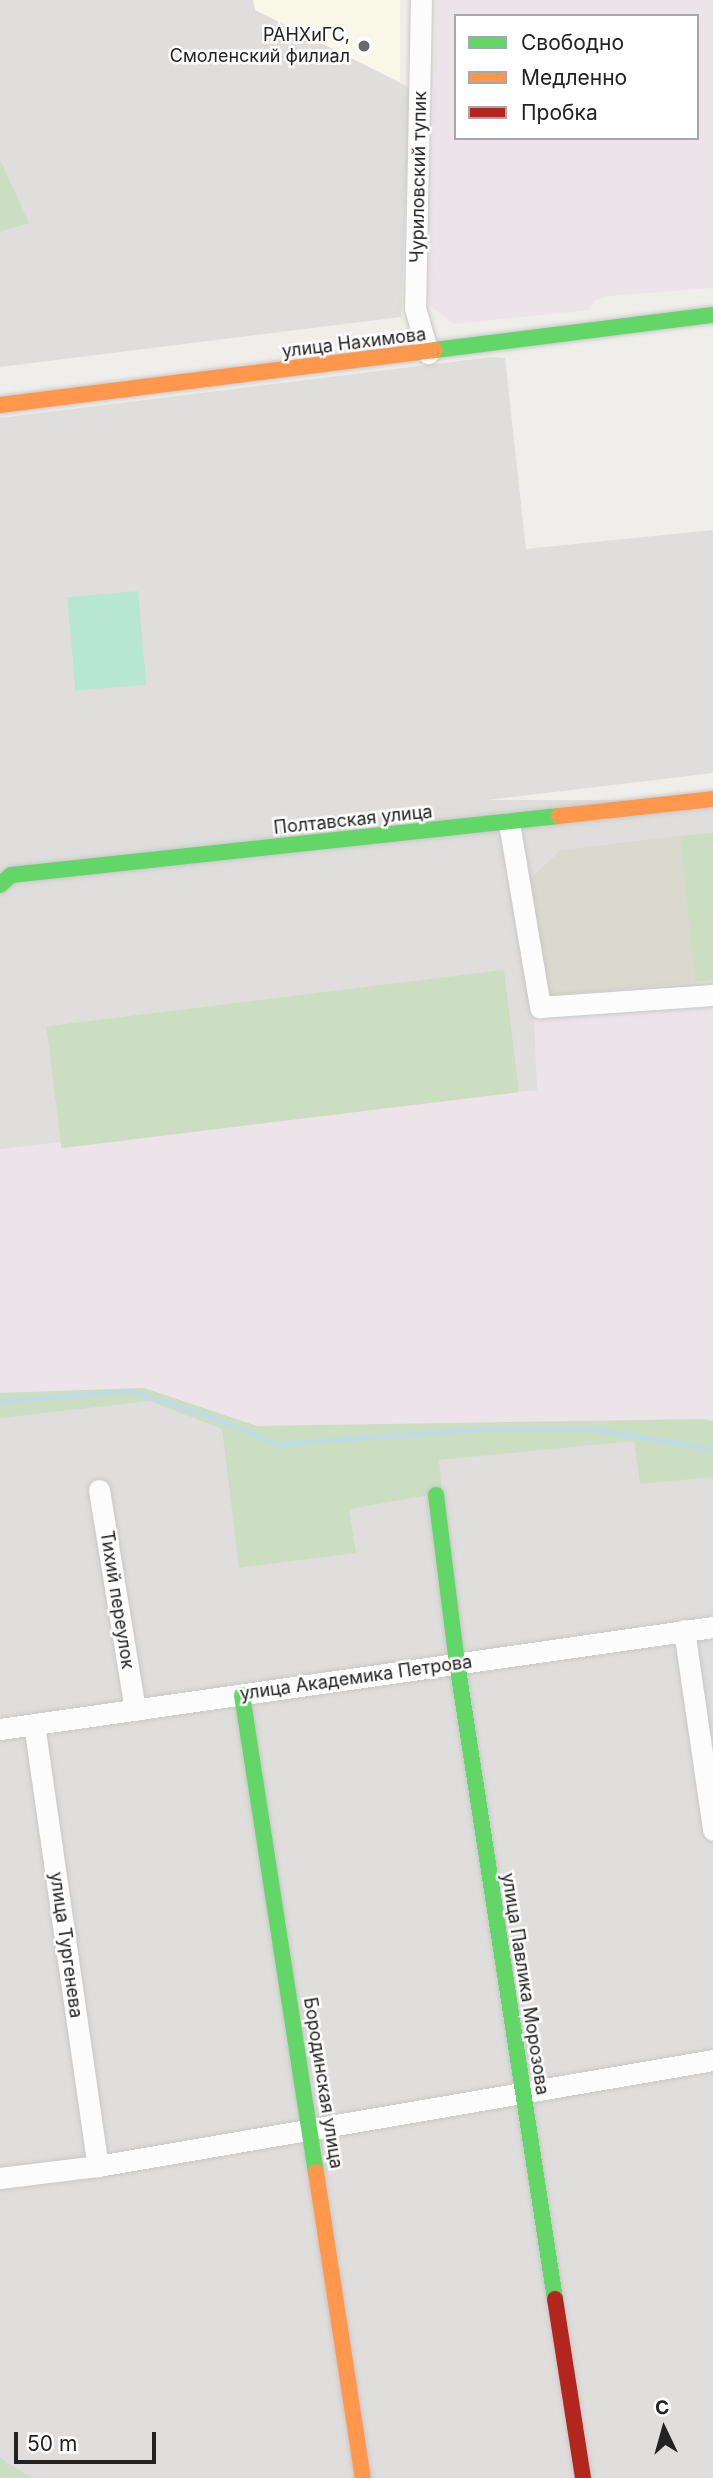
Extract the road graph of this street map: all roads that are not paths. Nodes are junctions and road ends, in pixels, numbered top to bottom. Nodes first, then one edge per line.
1 (421, 0) edge
2 (713, 315) edge
3 (428, 353) junction
4 (0, 405) edge
5 (713, 799) edge
6 (509, 823) junction
7 (0, 885) edge
8 (713, 995) edge
9 (99, 1490) dead end
10 (436, 1495) dead end
11 (713, 1628) edge
12 (684, 1630) junction
13 (457, 1663) junction
14 (242, 1695) junction
15 (135, 1710) junction
16 (34, 1724) junction
17 (0, 1729) edge
18 (713, 1830) edge
19 (713, 2060) edge
20 (522, 2094) junction
21 (312, 2128) junction
22 (98, 2166) junction
23 (0, 2178) edge
24 (363, 2478) edge
25 (583, 2478) edge

1 - 3 street, Чуриловский тупик
2 - 3 street, улица Нахимова
3 - 4 street, улица Нахимова
5 - 6 street, Полтавская улица
6 - 7 street, Полтавская улица
6 - 8 street
9 - 15 street, Тихий переулок
10 - 13 street, улица Павлика Морозова
11 - 12 street, улица Академика Петрова
12 - 13 street, улица Академика Петрова
12 - 18 street
13 - 14 street, улица Академика Петрова
13 - 20 street, улица Павлика Морозова
14 - 15 street, улица Академика Петрова
14 - 21 street, Бородинская улица
15 - 16 street, улица Академика Петрова
16 - 17 street, улица Академика Петрова
16 - 22 street, улица Тургенева
19 - 20 street
20 - 21 street
20 - 25 street, улица Павлика Морозова
21 - 22 street
21 - 24 street, Бородинская улица
22 - 23 street

